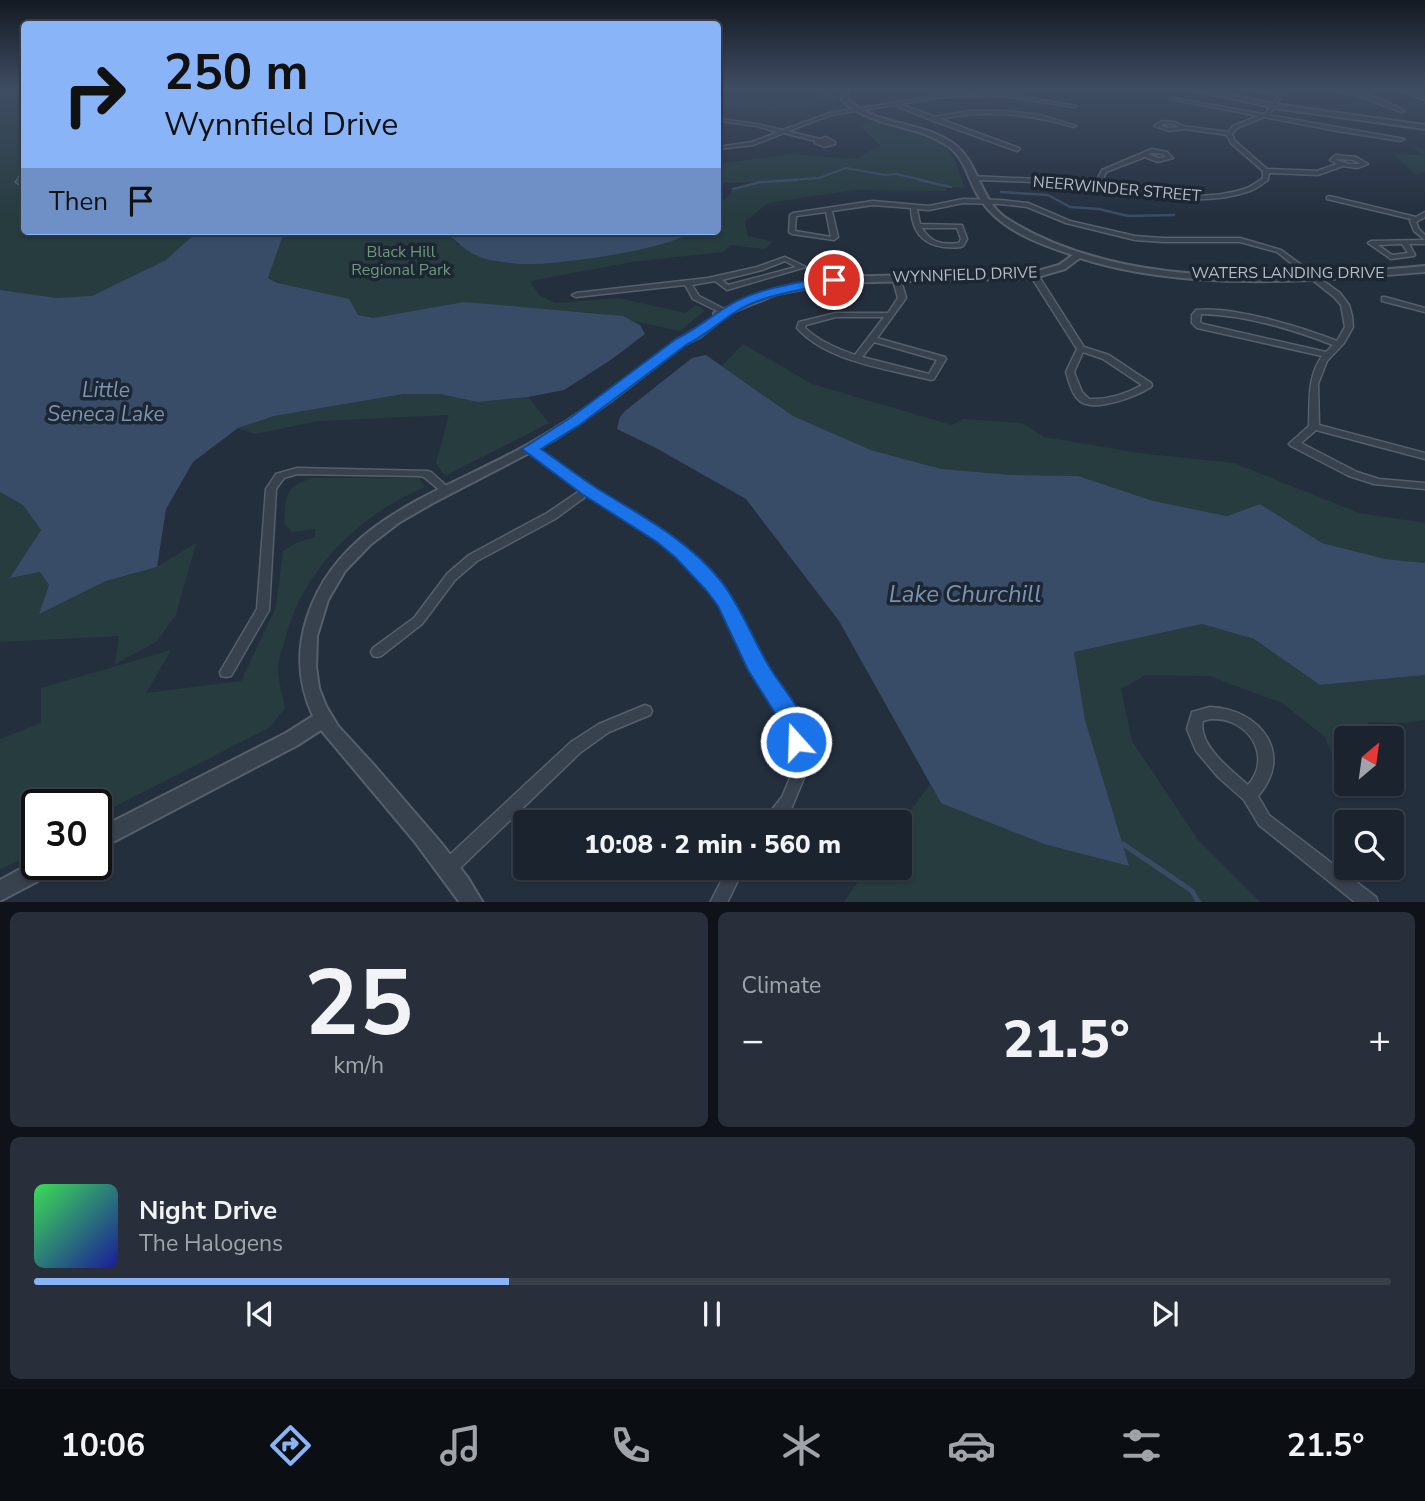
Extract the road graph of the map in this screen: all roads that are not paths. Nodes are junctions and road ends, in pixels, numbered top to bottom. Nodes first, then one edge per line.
1 (784, 132) joint
2 (924, 132) edge
3 (970, 132) edge
4 (1216, 132) edge
5 (1346, 132) edge
6 (1229, 134) joint
7 (1401, 139) dead end
8 (818, 140) dead end
9 (721, 148) edge
10 (1017, 149) dead end
11 (1144, 155) dead end
12 (1343, 164) junction
13 (1266, 171) junction
14 (972, 178) junction
15 (1101, 187) junction
16 (1329, 198) dead end
17 (983, 201) junction
18 (914, 207) junction
19 (829, 210) junction
20 (1425, 214) edge
21 (1414, 218) junction
22 (918, 226) junction
23 (1425, 240) edge
24 (1404, 242) junction
25 (1080, 254) junction
26 (1425, 269) edge
27 (1034, 275) junction
28 (1314, 276) junction
29 (897, 277) junction
30 (717, 279) junction
31 (688, 285) junction
32 (576, 295) dead end
33 (1385, 299) dead end
34 (1425, 310) edge
35 (725, 313) junction
36 (890, 315) junction
37 (872, 339) junction
38 (1338, 344) junction
39 (1082, 349) junction
40 (1327, 355) junction
41 (858, 356) junction
42 (1314, 428) junction
43 (530, 449) junction
44 (1425, 456) edge
45 (1425, 486) edge
46 (446, 490) junction
47 (588, 490) junction
48 (377, 652) dead end
49 (226, 672) dead end
50 (645, 711) dead end
51 (323, 719) junction
52 (1249, 795) junction
53 (781, 810) edge
54 (112, 833) edge
55 (449, 867) junction
56 (21, 880) edge
57 (730, 880) edge
58 (0, 891) edge
59 (472, 902) edge
60 (718, 902) edge
61 (1370, 902) edge

1 - 8 street
1 - 9 street
2 - 14 street, WATERS LANDING DRIVE
3 - 10 street
4 - 6 street
5 - 7 street
6 - 13 street
11 - 15 street
12 - 12 street
12 - 13 street
13 - 15 street, NEERWINDER STREET
14 - 15 street, NEERWINDER STREET
14 - 17 street, WATERS LANDING DRIVE
16 - 21 street
17 - 18 street
17 - 25 street, WATERS LANDING DRIVE
17 - 28 street
18 - 19 street
18 - 22 street
19 - 19 street
20 - 21 street
21 - 23 street
22 - 22 street
23 - 24 street
24 - 24 street
25 - 27 street, WYNNFIELD DRIVE
25 - 28 street, WATERS LANDING DRIVE
26 - 28 street, WATERS LANDING DRIVE
27 - 29 street, WYNNFIELD DRIVE
27 - 39 street
28 - 38 street
29 - 35 street, WYNNFIELD DRIVE
29 - 36 street
30 - 30 street
30 - 31 street
31 - 32 street
31 - 35 street
33 - 34 street
35 - 43 street, WYNNFIELD DRIVE
36 - 37 street
36 - 41 street
37 - 41 street
37 - 41 street
38 - 40 street
38 - 40 street
39 - 39 street
40 - 42 street
42 - 44 street
42 - 45 street
43 - 46 street, WYNNFIELD DRIVE
43 - 47 street
46 - 49 street
46 - 51 street, WYNNFIELD DRIVE
47 - 48 street
47 - 53 street
50 - 55 street
51 - 54 street
51 - 55 street, WYNNFIELD DRIVE
52 - 52 street
52 - 61 street
55 - 59 street, WYNNFIELD DRIVE
56 - 58 street
57 - 60 street

